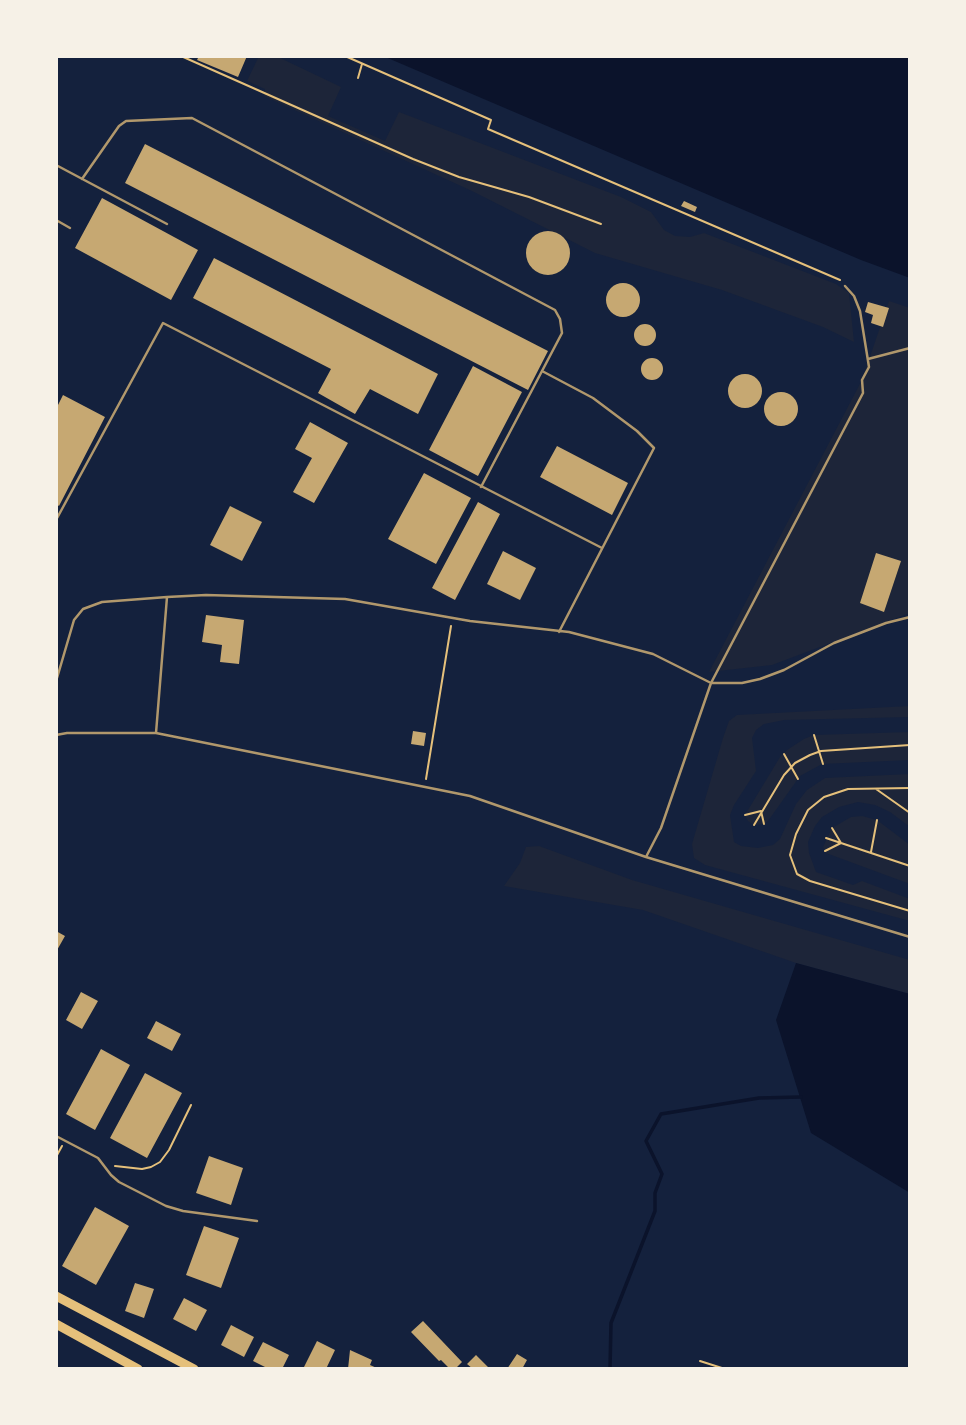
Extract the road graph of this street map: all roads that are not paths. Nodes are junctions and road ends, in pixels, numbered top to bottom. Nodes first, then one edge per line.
1 (56, 165) edge
2 (82, 179) junction
3 (56, 220) edge
4 (167, 224) dead end
5 (70, 228) dead end
6 (845, 286) dead end
7 (910, 348) edge
8 (868, 359) junction
9 (542, 370) junction
10 (481, 486) junction
11 (56, 520) edge
12 (601, 548) junction
13 (167, 597) junction
14 (910, 617) edge
15 (559, 632) junction
16 (57, 678) edge
17 (711, 683) junction
18 (156, 733) junction
19 (56, 735) edge
20 (646, 858) junction
21 (910, 937) edge
22 (56, 1136) edge
23 (257, 1221) dead end
24 (56, 1296) edge
25 (56, 1324) edge
26 (138, 1369) edge
27 (194, 1369) edge

1 - 2 lane
2 - 4 lane
2 - 9 lane
3 - 5 lane
6 - 8 lane
7 - 8 lane
8 - 17 lane
9 - 10 lane
9 - 12 lane
10 - 11 lane
10 - 12 lane
12 - 15 lane
13 - 15 lane
13 - 16 lane
13 - 18 lane
14 - 17 lane
15 - 17 lane
17 - 20 lane
18 - 19 lane
18 - 20 lane
20 - 21 lane
22 - 23 lane
24 - 27 main road
25 - 26 main road

